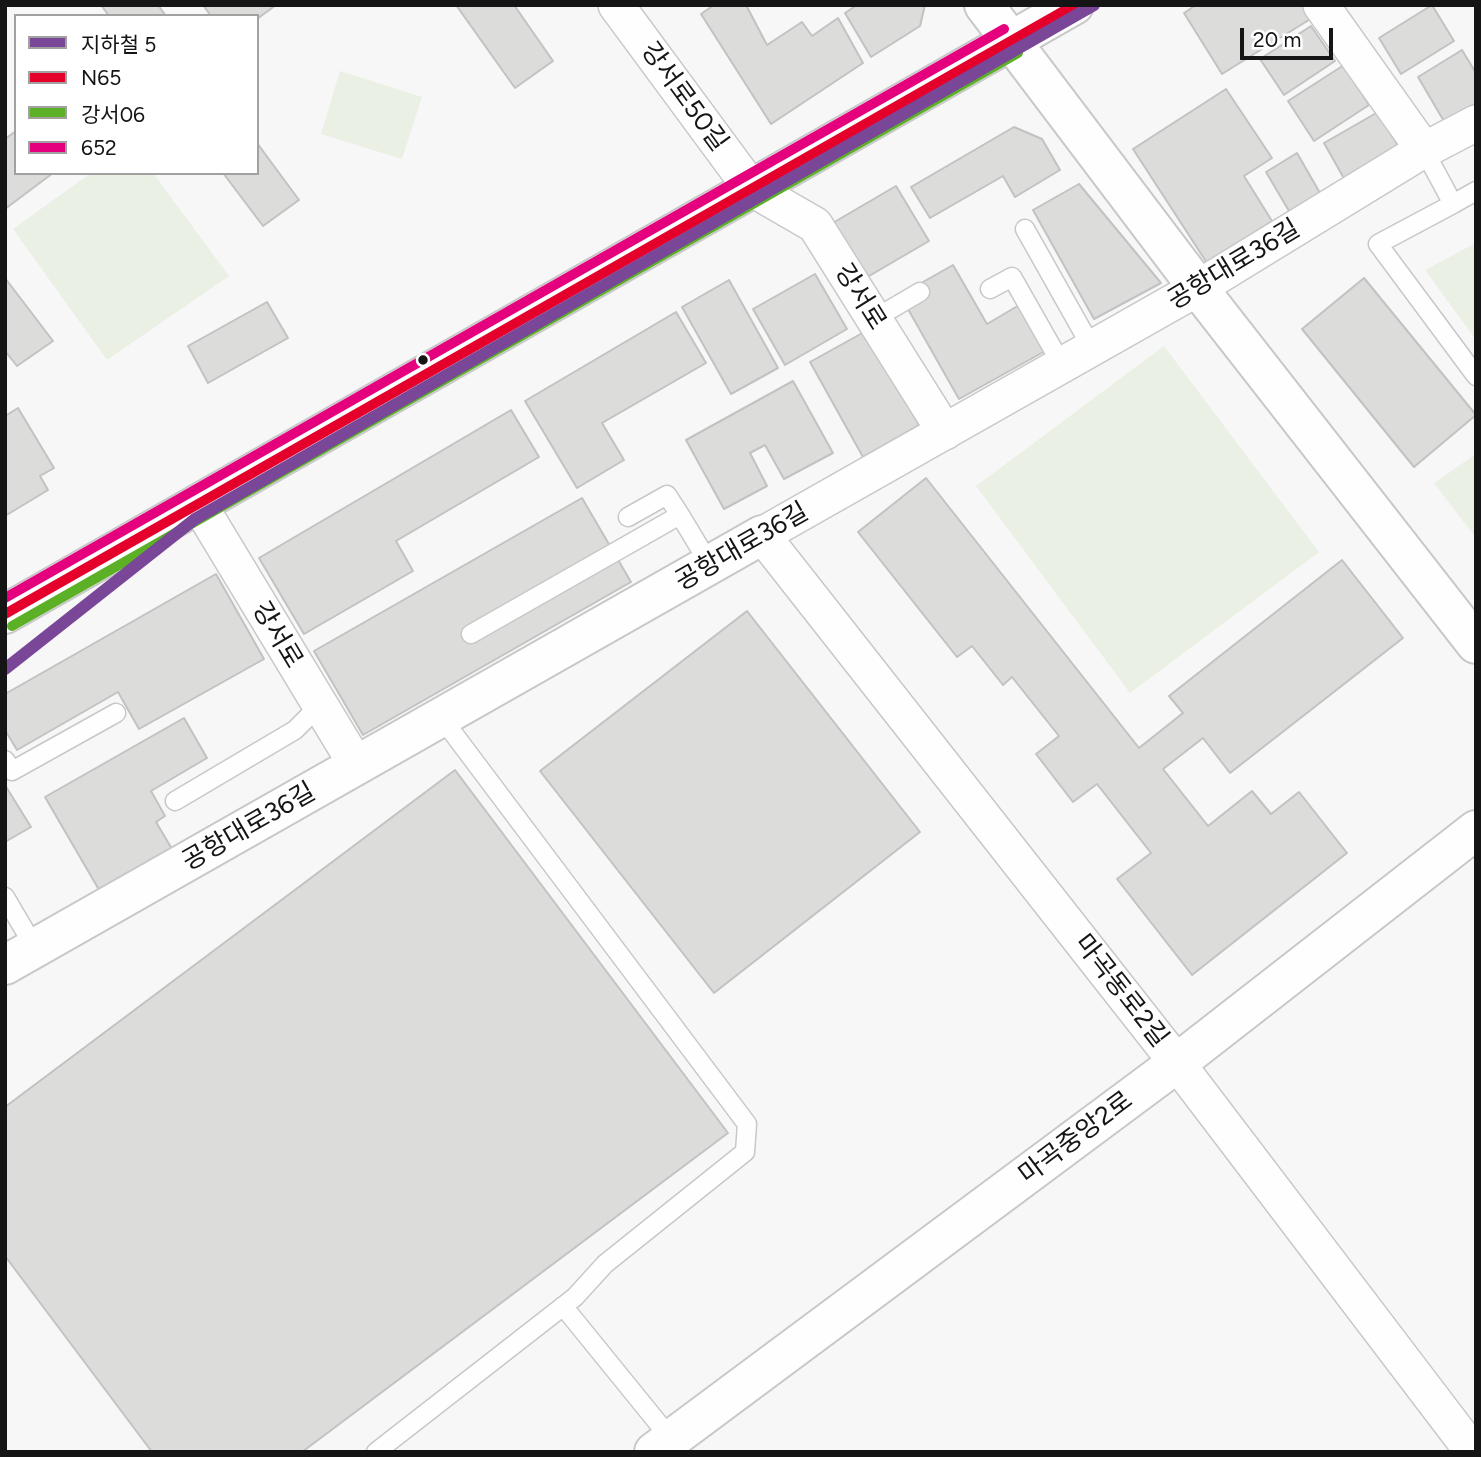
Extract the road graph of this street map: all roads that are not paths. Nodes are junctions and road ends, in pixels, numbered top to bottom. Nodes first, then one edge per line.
1 (616, 5) edge
2 (984, 5) edge
3 (1074, 5) edge
4 (1321, 5) edge
5 (1011, 41) junction
6 (1476, 123) edge
7 (1424, 150) junction
8 (751, 188) junction
9 (1476, 191) edge
10 (1453, 204) junction
11 (1025, 229) dead end
12 (1198, 288) junction
13 (990, 289) dead end
14 (920, 292) dead end
15 (874, 319) junction
16 (1077, 356) junction
17 (1476, 376) edge
18 (944, 432) junction
19 (198, 503) junction
20 (680, 515) junction
21 (628, 517) dead end
22 (762, 536) junction
23 (710, 565) junction
24 (5, 614) edge
25 (471, 634) dead end
26 (1476, 644) edge
27 (320, 705) junction
28 (116, 713) dead end
29 (441, 717) junction
30 (5, 760) edge
31 (357, 766) junction
32 (175, 801) dead end
33 (1476, 830) edge
34 (5, 897) edge
35 (20, 957) edge
36 (1177, 1063) junction
37 (563, 1306) junction
38 (668, 1448) edge
39 (376, 1452) edge
40 (1473, 1452) edge

1 - 8 street, 강서로50길
2 - 5 street
3 - 5 street
4 - 7 street
5 - 8 street
5 - 12 street
6 - 7 street, 공항대로36길
7 - 10 lane
7 - 12 street, 공항대로36길
8 - 15 street, 강서로
8 - 19 street
9 - 10 lane
10 - 17 lane
11 - 16 lane
12 - 16 street, 공항대로36길
12 - 26 street
13 - 16 lane
14 - 15 lane
15 - 18 street, 강서로
16 - 18 street, 공항대로36길
18 - 22 street, 공항대로36길
19 - 24 street
19 - 27 street, 강서로
20 - 21 lane
20 - 23 lane
20 - 25 lane
22 - 23 street, 공항대로36길
22 - 36 street, 마곡동로2길
23 - 29 street, 공항대로36길
27 - 31 street, 강서로
27 - 32 lane
28 - 30 lane
29 - 31 street, 공항대로36길
29 - 37 lane
31 - 35 street, 공항대로36길
33 - 36 street, 마곡중앙2로
34 - 35 lane
36 - 38 street, 마곡중앙2로
36 - 40 street, 마곡동로2길
37 - 38 lane
37 - 39 lane

